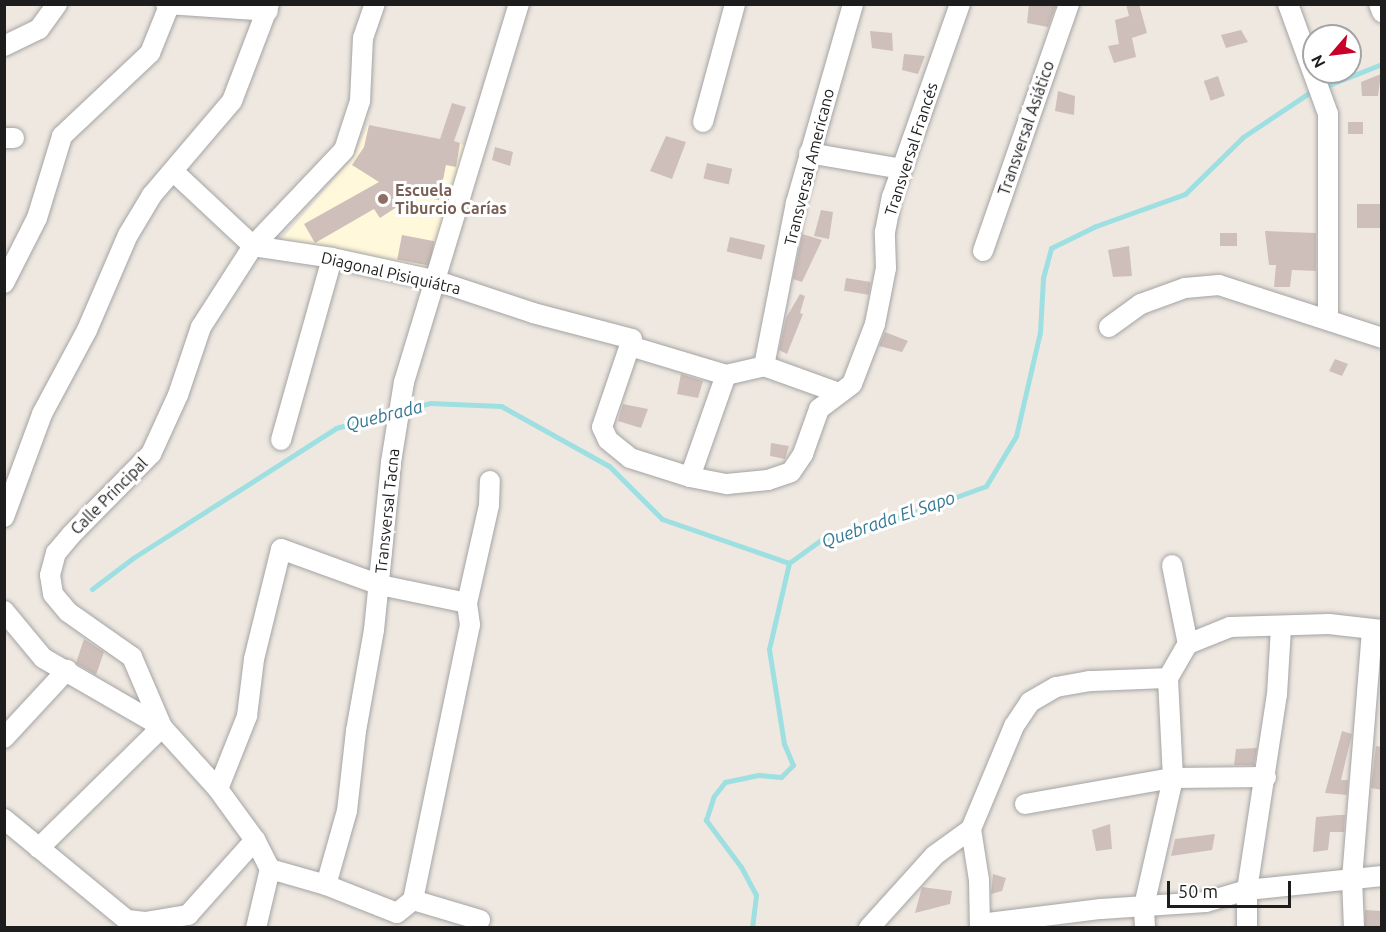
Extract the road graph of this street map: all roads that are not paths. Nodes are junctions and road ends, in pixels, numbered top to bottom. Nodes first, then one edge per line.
1 (57, 4) edge
2 (375, 4) edge
3 (519, 4) edge
4 (735, 4) edge
5 (853, 4) edge
6 (960, 4) edge
7 (1069, 4) edge
8 (1288, 4) edge
9 (1379, 4) edge
10 (168, 5) edge
11 (268, 8) edge
12 (1382, 12) edge
13 (4, 46) edge
14 (703, 122) dead end
15 (809, 153) junction
16 (902, 169) junction
17 (174, 172) junction
18 (253, 246) junction
19 (983, 251) dead end
20 (332, 258) junction
21 (434, 280) junction
22 (4, 283) edge
23 (1328, 320) junction
24 (1109, 327) dead end
25 (1382, 338) edge
26 (631, 343) junction
27 (764, 366) junction
28 (726, 375) junction
29 (838, 393) junction
30 (281, 440) dead end
31 (690, 477) junction
32 (490, 481) dead end
33 (4, 517) edge
34 (1172, 564) dead end
35 (380, 585) junction
36 (467, 603) junction
37 (4, 611) edge
38 (1281, 627) junction
39 (1377, 630) edge
40 (1188, 644) junction
41 (68, 670) junction
42 (1168, 678) junction
43 (162, 727) junction
44 (4, 738) edge
45 (1266, 777) junction
46 (1173, 778) junction
47 (218, 789) junction
48 (1025, 804) dead end
49 (6, 823) edge
50 (971, 829) junction
51 (255, 840) junction
52 (39, 848) junction
53 (270, 869) junction
54 (1382, 876) edge
55 (1352, 879) junction
56 (326, 885) junction
57 (1247, 890) junction
58 (413, 900) junction
59 (1144, 906) junction
60 (393, 920) edge
61 (480, 920) dead end
62 (125, 924) edge
63 (980, 926) edge
64 (256, 927) edge
65 (869, 927) edge
66 (1145, 927) edge
67 (1247, 927) edge
68 (1354, 927) edge

1 - 13 street
2 - 18 street, Calle Principal
3 - 21 street, Transversal Tacna
4 - 14 street
5 - 15 street, Transversal Americano
6 - 16 street, Transversal Francés
7 - 19 street, Transversal Asiático
8 - 23 street
9 - 12 street
10 - 11 street
10 - 22 street
11 - 17 street
15 - 16 street
15 - 27 street, Transversal Americano
16 - 29 street, Transversal Francés
17 - 18 street
17 - 33 street
18 - 20 street, Diagonal Pisiquiátra
18 - 43 street, Calle Principal
20 - 21 street, Diagonal Pisiquiátra
20 - 30 street
21 - 26 street, Diagonal Pisiquiátra
21 - 35 street, Transversal Tacna
23 - 24 street
23 - 25 street
26 - 28 street, Diagonal Pisiquiátra
26 - 31 street
27 - 28 street
27 - 29 street
28 - 31 street
29 - 31 street, Transversal Francés
32 - 36 street
34 - 40 street
35 - 36 street
35 - 47 street
35 - 56 street, Transversal Tacna
36 - 58 street
37 - 41 street
38 - 39 street
38 - 40 street
38 - 45 street
39 - 55 street
40 - 42 street
41 - 43 street
41 - 44 street
42 - 46 street
42 - 50 street
43 - 47 street, Calle Principal
43 - 52 street
45 - 46 street
45 - 57 street
46 - 48 street
46 - 59 street
47 - 51 street, Calle Principal
49 - 52 street
50 - 63 street
50 - 65 street
51 - 53 street, Calle Principal
51 - 62 street
52 - 62 street
53 - 56 street
53 - 64 street
54 - 55 street
55 - 57 street
55 - 68 street
56 - 60 street
57 - 59 street
57 - 67 street
58 - 60 street
58 - 61 street
59 - 63 street
59 - 66 street

